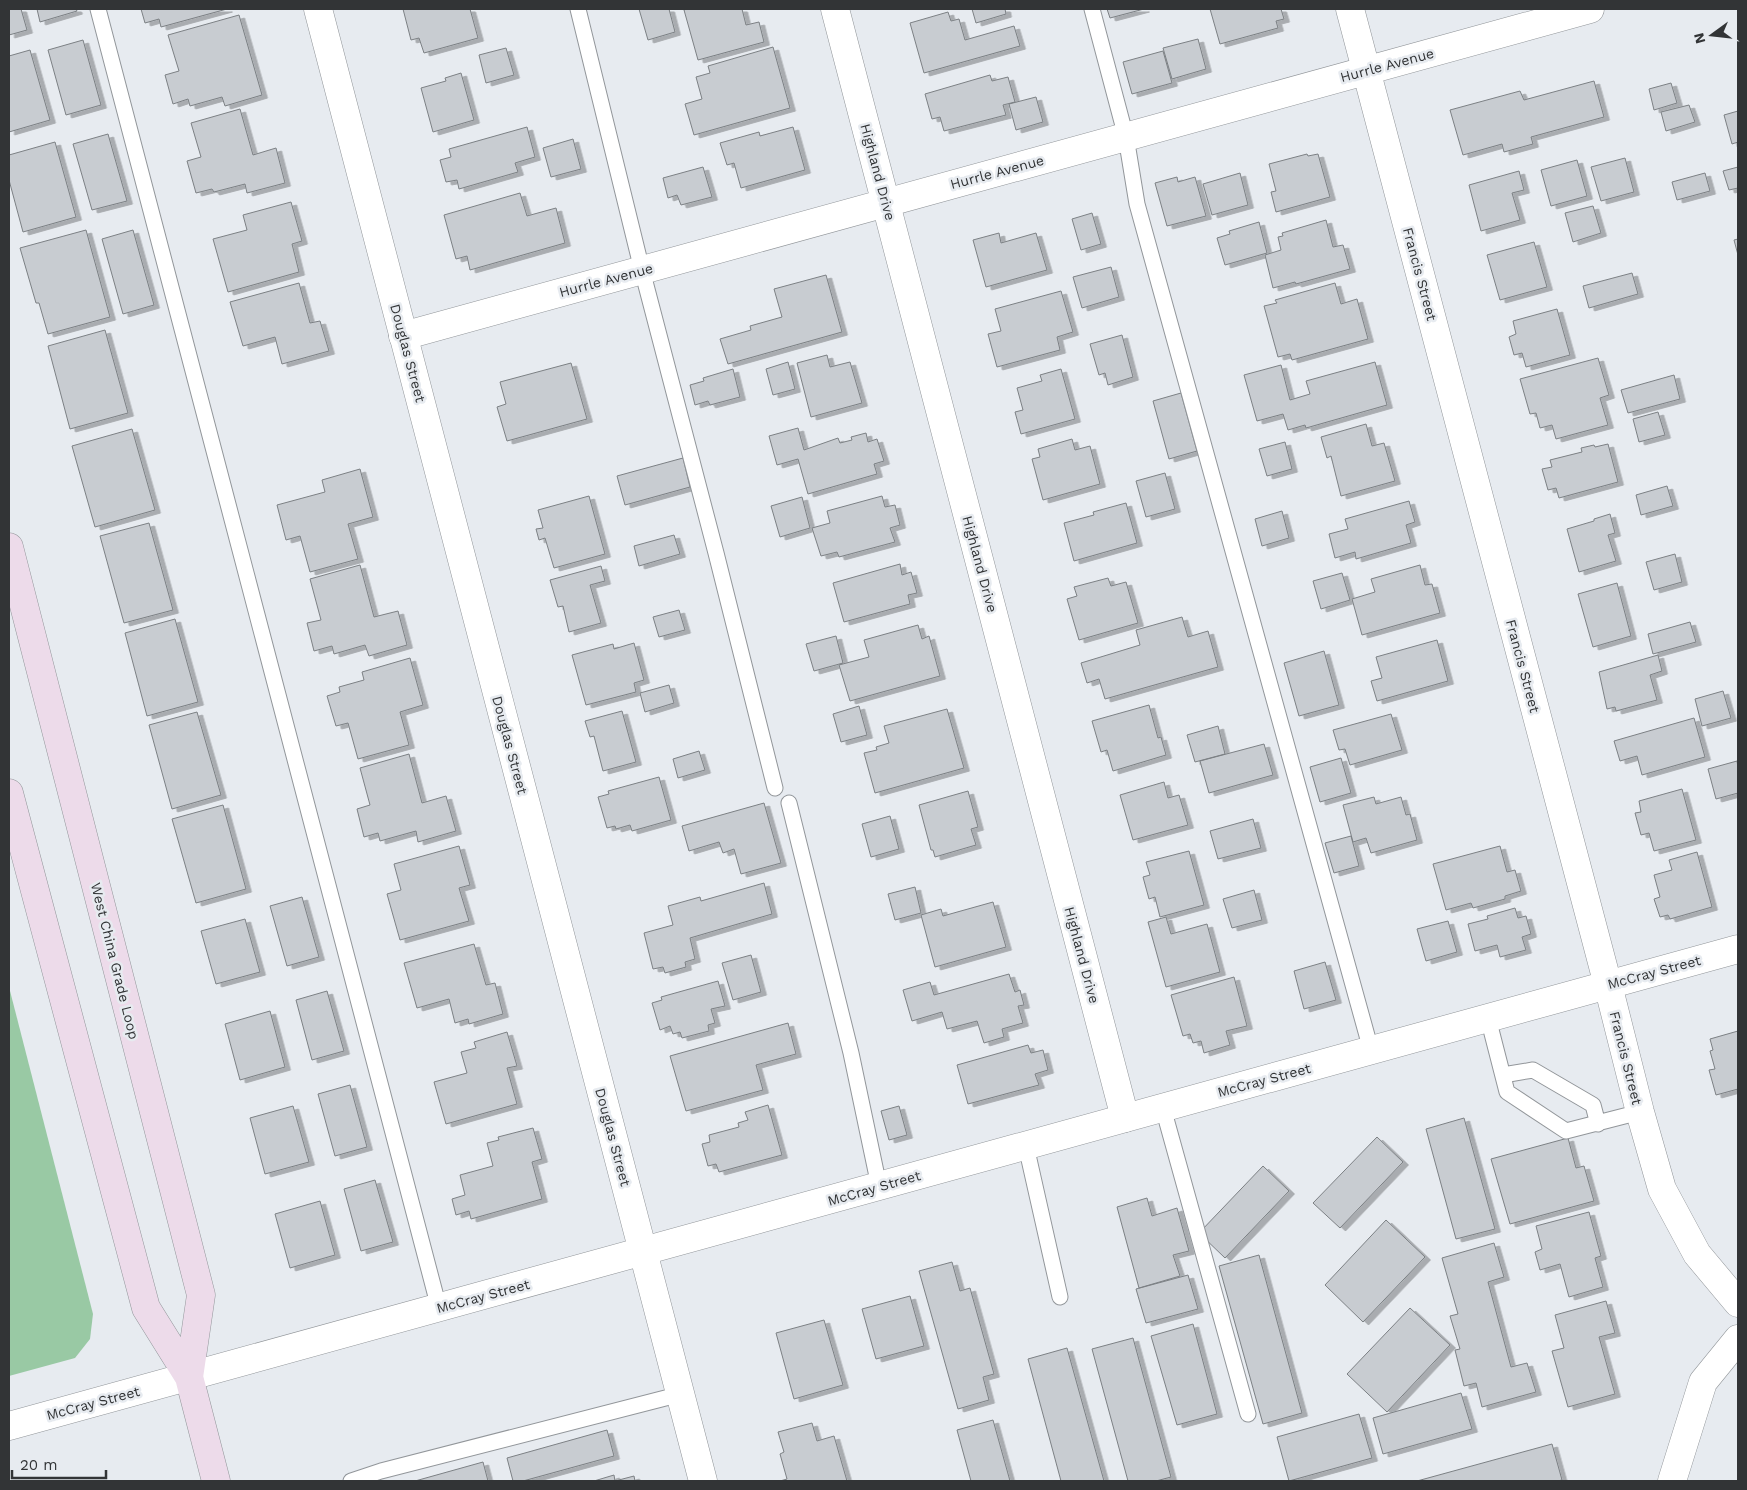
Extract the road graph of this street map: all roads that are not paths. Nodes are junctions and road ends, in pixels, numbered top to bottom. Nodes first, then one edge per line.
1 (98, 9) edge
2 (318, 9) edge
3 (578, 9) edge
4 (835, 9) edge
5 (1092, 9) edge
6 (1350, 9) edge
7 (1590, 9) edge
8 (1366, 70) junction
9 (1126, 137) junction
10 (886, 203) junction
11 (642, 270) junction
12 (404, 336) junction
13 (9, 547) edge
14 (774, 788) dead end
15 (9, 793) edge
16 (789, 803) dead end
17 (1738, 949) edge
18 (1608, 985) junction
19 (1488, 1018) junction
20 (1371, 1050) junction
21 (1503, 1075) junction
22 (1163, 1108) junction
23 (1640, 1112) junction
24 (1125, 1118) junction
25 (1598, 1124) junction
26 (1026, 1146) junction
27 (879, 1186) junction
28 (643, 1252) junction
29 (1060, 1296) dead end
30 (1738, 1303) edge
31 (439, 1308) junction
32 (1738, 1339) edge
33 (189, 1377) junction
34 (680, 1394) junction
35 (1248, 1414) dead end
36 (9, 1426) edge
37 (216, 1481) edge
38 (350, 1481) edge
39 (703, 1481) edge
40 (1672, 1481) edge

1 - 31 lane
2 - 12 street, Douglas Street
3 - 11 lane
4 - 10 street, Highland Drive
5 - 9 lane
6 - 8 street, Francis Street
7 - 8 street, Hurrle Avenue
8 - 9 street, Hurrle Avenue
8 - 18 street, Francis Street
9 - 10 street, Hurrle Avenue
9 - 20 lane
10 - 11 street, Hurrle Avenue
10 - 24 street, Highland Drive
11 - 12 street, Hurrle Avenue
11 - 14 lane
12 - 28 street, Douglas Street
13 - 33 main road, West China Grade Loop
15 - 33 main road, West China Grade Loop
16 - 27 lane
17 - 18 street, McCray Street
18 - 19 street, McCray Street
18 - 23 street, Francis Street
19 - 20 street, McCray Street
19 - 21 lane
20 - 22 street, McCray Street
21 - 25 lane
21 - 25 lane
22 - 24 street, McCray Street
22 - 35 lane
23 - 25 lane
23 - 30 street, Francis Street
24 - 26 street, McCray Street
26 - 27 street, McCray Street
26 - 29 lane
27 - 28 street, McCray Street
28 - 31 street, McCray Street
28 - 34 street, Douglas Street
31 - 33 street, McCray Street
32 - 40 street
33 - 36 street, McCray Street
33 - 37 main road, West China Grade Loop
34 - 38 lane
34 - 39 street, Douglas Street

